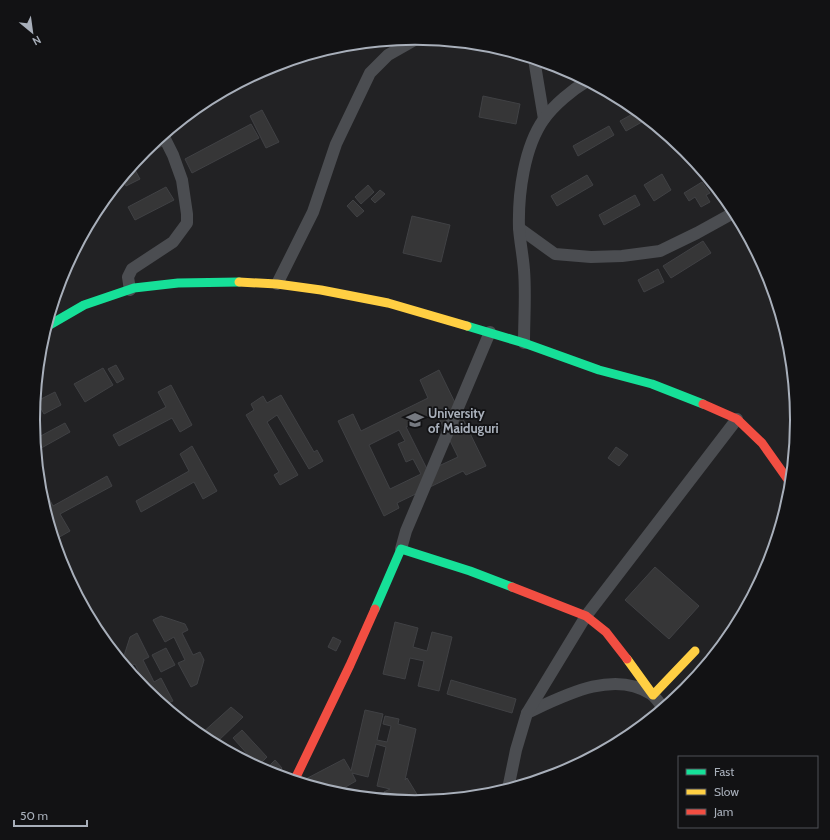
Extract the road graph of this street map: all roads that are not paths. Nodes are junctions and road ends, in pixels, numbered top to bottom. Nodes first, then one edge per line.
1 (404, 45) edge
2 (535, 65) edge
3 (581, 84) edge
4 (544, 119) junction
5 (166, 140) edge
6 (729, 215) edge
7 (519, 228) junction
8 (277, 284) junction
9 (130, 290) junction
10 (53, 323) edge
11 (490, 332) junction
12 (524, 343) junction
13 (737, 419) junction
14 (786, 477) edge
15 (401, 549) junction
16 (586, 616) junction
17 (694, 651) dead end
18 (653, 695) junction
19 (660, 704) edge
20 (527, 713) junction
21 (297, 776) edge
22 (509, 783) edge

1 - 8 street
2 - 4 street
3 - 4 street
4 - 7 street
5 - 9 street
6 - 7 street
7 - 12 street
8 - 9 street
8 - 11 street
9 - 10 street
11 - 12 street
11 - 15 street
12 - 13 street
13 - 14 street
13 - 16 street
15 - 16 street
15 - 21 street
16 - 18 street
16 - 20 street
17 - 18 street
18 - 19 street
18 - 20 street
20 - 22 street

